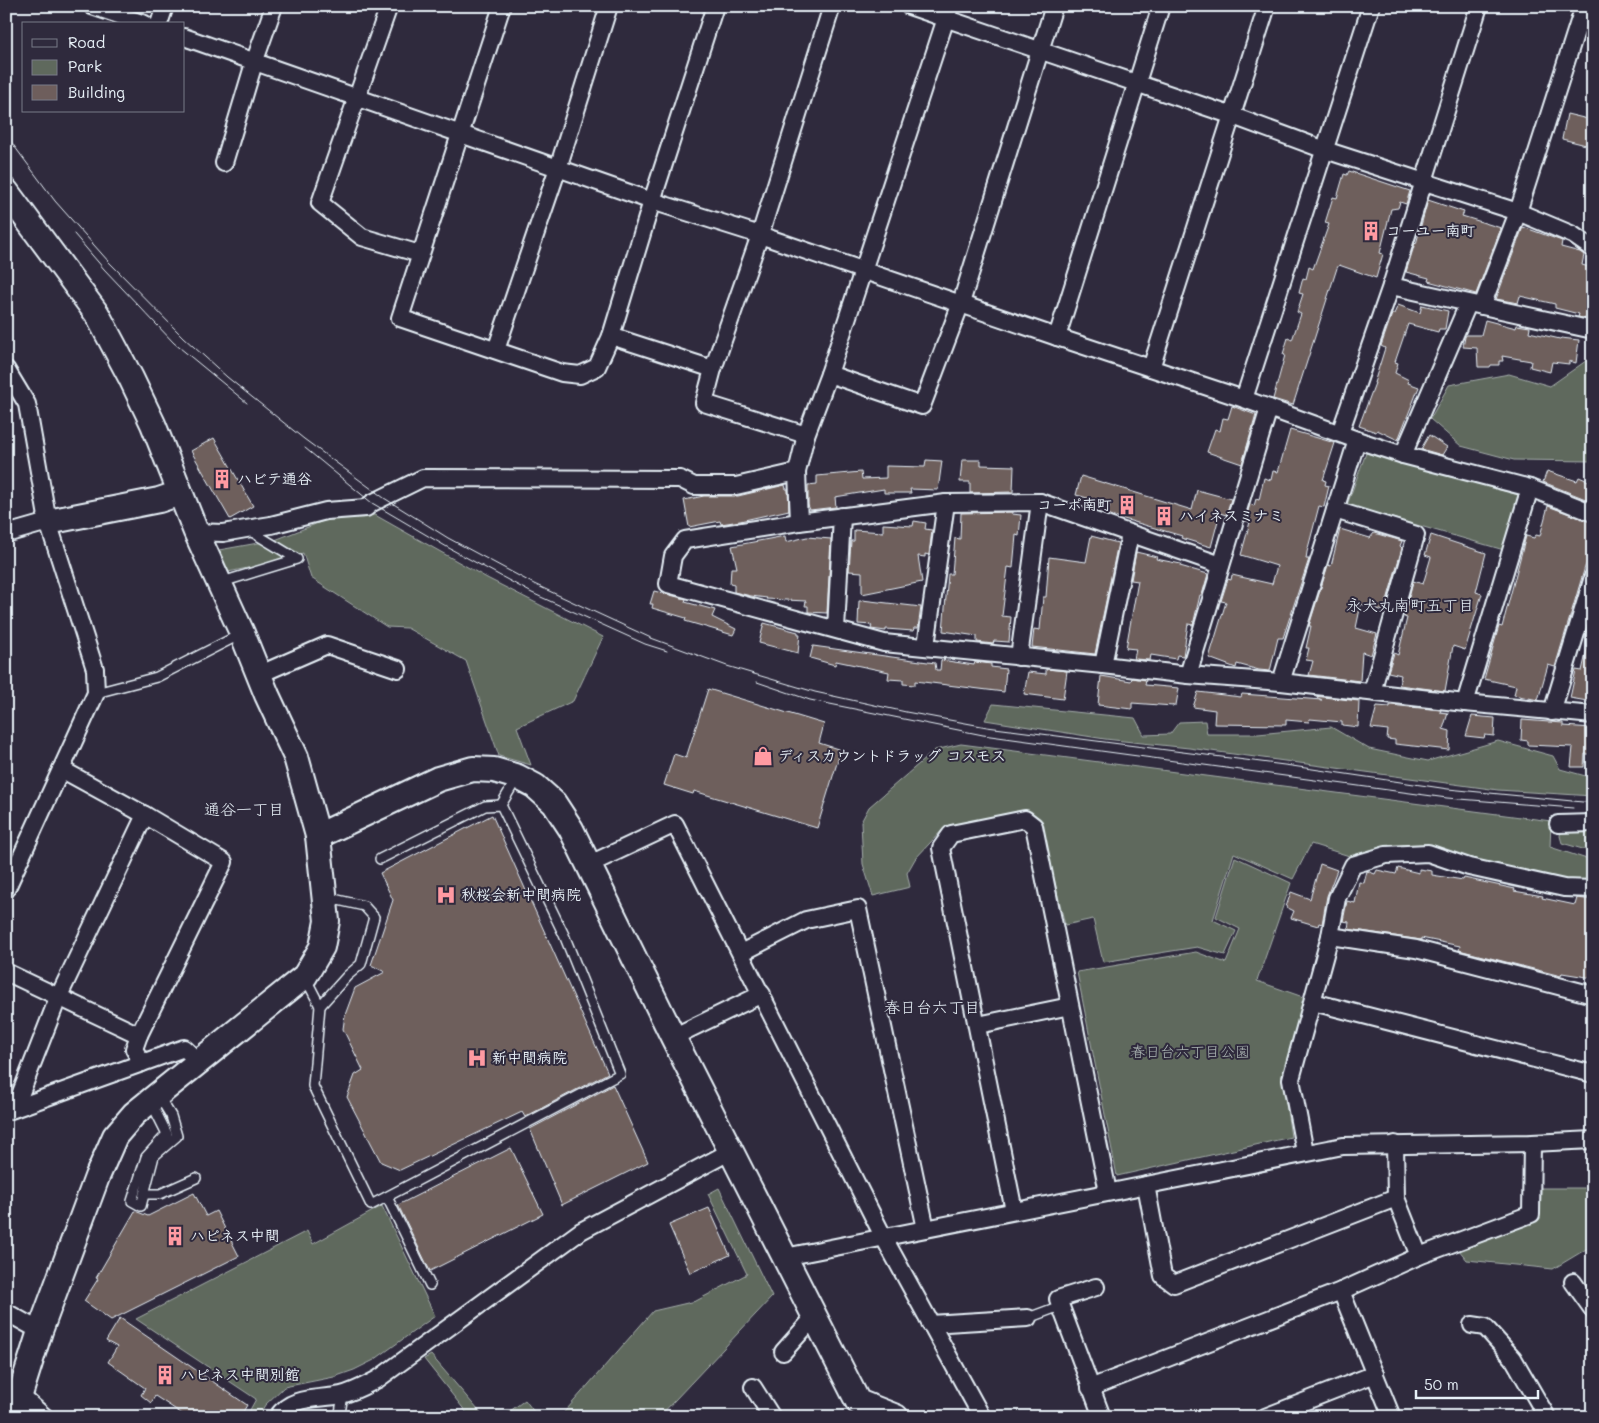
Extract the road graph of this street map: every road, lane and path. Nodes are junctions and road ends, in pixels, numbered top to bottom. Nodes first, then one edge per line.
1 (92, 6) edge
2 (165, 6) edge
3 (274, 6) edge
4 (389, 6) edge
5 (502, 6) edge
6 (609, 6) edge
7 (715, 6) edge
8 (832, 6) edge
9 (909, 6) edge
10 (1054, 6) edge
11 (1161, 6) edge
12 (1268, 6) edge
13 (1371, 6) edge
14 (1479, 6) edge
15 (1584, 6) edge
16 (948, 13) edge
17 (139, 22) edge
18 (160, 22) edge
19 (185, 37) edge
20 (1039, 51) junction
21 (254, 62) junction
22 (1136, 83) junction
23 (357, 98) junction
24 (1233, 116) junction
25 (460, 133) junction
26 (1325, 150) junction
27 (224, 163) dead end
28 (558, 168) junction
29 (1424, 181) junction
30 (6, 191) edge
31 (652, 201) junction
32 (1518, 212) junction
33 (760, 235) junction
34 (1593, 249) edge
35 (420, 254) junction
36 (862, 270) junction
37 (1390, 286) junction
38 (960, 303) junction
39 (1475, 305) junction
40 (1593, 330) edge
41 (611, 336) junction
42 (1057, 337) junction
43 (496, 350) junction
44 (1151, 368) junction
45 (6, 369) edge
46 (713, 369) junction
47 (829, 374) junction
48 (1244, 399) junction
49 (1269, 408) junction
50 (1340, 433) junction
51 (806, 434) junction
52 (1357, 440) junction
53 (1403, 455) junction
54 (797, 472) junction
55 (1530, 488) junction
56 (180, 493) junction
57 (1040, 502) junction
58 (946, 504) junction
59 (1335, 510) junction
60 (1593, 513) edge
61 (842, 516) junction
62 (48, 522) junction
63 (799, 522) junction
64 (246, 529) junction
65 (196, 532) junction
66 (6, 534) edge
67 (1130, 534) junction
68 (1221, 565) junction
69 (1593, 577) edge
70 (219, 583) junction
71 (836, 629) junction
72 (242, 634) junction
73 (926, 646) junction
74 (1019, 657) junction
75 (1103, 665) junction
76 (398, 669) dead end
77 (258, 675) junction
78 (1188, 675) junction
79 (1281, 682) junction
80 (1372, 692) junction
81 (96, 693) junction
82 (1466, 703) junction
83 (1552, 712) junction
84 (1593, 715) edge
85 (61, 769) junction
86 (518, 777) junction
87 (501, 805) junction
88 (145, 816) junction
89 (1593, 823) edge
90 (1558, 824) dead end
91 (318, 836) junction
92 (380, 859) dead end
93 (588, 865) junction
94 (1593, 889) edge
95 (6, 890) edge
96 (325, 897) junction
97 (1330, 936) junction
98 (741, 953) junction
99 (6, 972) edge
100 (305, 976) junction
101 (762, 994) junction
102 (1593, 995) edge
103 (58, 998) junction
104 (1313, 1002) junction
105 (320, 1006) junction
106 (1070, 1006) junction
107 (978, 1025) junction
108 (139, 1036) junction
109 (673, 1037) junction
110 (198, 1061) junction
111 (142, 1063) junction
112 (1593, 1074) edge
113 (154, 1098) junction
114 (11, 1110) edge
115 (1593, 1140) edge
116 (1532, 1143) junction
117 (1395, 1144) junction
118 (731, 1151) junction
119 (1305, 1152) junction
120 (196, 1178) dead end
121 (1146, 1185) junction
122 (1108, 1192) junction
123 (144, 1194) junction
124 (387, 1197) junction
125 (1396, 1198) junction
126 (1014, 1211) junction
127 (926, 1229) junction
128 (884, 1238) junction
129 (1419, 1256) junction
130 (786, 1257) junction
131 (1573, 1282) dead end
132 (430, 1285) dead end
133 (1096, 1286) dead end
134 (1340, 1291) junction
135 (1060, 1306) junction
136 (1593, 1310) edge
137 (6, 1312) edge
138 (815, 1316) junction
139 (1028, 1318) joint
140 (930, 1324) junction
141 (1472, 1325) dead end
142 (40, 1331) junction
143 (783, 1352) dead end
144 (1376, 1374) junction
145 (753, 1387) dead end
146 (1090, 1388) junction
147 (342, 1395) junction
148 (17, 1406) edge
149 (45, 1417) edge
150 (277, 1417) edge
151 (336, 1417) edge
152 (772, 1417) edge
153 (896, 1417) edge
154 (982, 1417) edge
155 (1102, 1417) edge
156 (1265, 1417) edge
157 (1392, 1417) edge
158 (1547, 1417) edge

1 - 17 street
2 - 18 street
3 - 21 street
4 - 23 street
5 - 25 street
6 - 28 street
7 - 31 street
8 - 33 street
9 - 16 street
10 - 20 street
11 - 22 street
12 - 24 street
13 - 26 street
14 - 29 street
15 - 32 street
16 - 20 street
16 - 36 street
19 - 21 street
20 - 22 street
20 - 38 street
21 - 23 street
21 - 27 street
22 - 24 street
22 - 42 street
23 - 25 street
23 - 35 street
24 - 26 street
24 - 44 street
25 - 28 street
25 - 35 street
26 - 29 street
26 - 48 street
28 - 31 street
28 - 43 street
29 - 32 street
29 - 37 street
30 - 56 street
31 - 33 street
31 - 41 street
32 - 34 street
32 - 39 street
33 - 36 street
33 - 46 street
35 - 43 street
36 - 38 street
36 - 47 street
37 - 39 street
37 - 50 street
38 - 42 street
38 - 47 street
39 - 40 street
39 - 53 street
41 - 43 street
41 - 46 street
42 - 44 street
44 - 48 street
45 - 62 street
46 - 51 street
47 - 51 street
48 - 49 street
49 - 50 street
49 - 68 street
50 - 52 street
51 - 54 street
52 - 53 street
52 - 59 street
53 - 55 street
54 - 63 street
54 - 64 street
55 - 60 street
55 - 82 street
56 - 62 street
56 - 65 street
57 - 58 street
57 - 67 street
57 - 74 street
58 - 61 street
58 - 73 street
59 - 79 street
59 - 80 street
61 - 63 street
61 - 71 street
62 - 66 street
62 - 81 street
63 - 71 street
64 - 65 street
64 - 70 lane
65 - 70 street
67 - 68 street
67 - 75 street
68 - 78 street
69 - 83 street
70 - 72 street
71 - 73 street
72 - 77 street
72 - 81 lane
73 - 74 street
74 - 75 street
75 - 78 street
76 - 77 street
77 - 91 street
78 - 79 street
79 - 80 street
80 - 82 street
81 - 85 street
82 - 83 street
83 - 84 street
85 - 88 street
85 - 95 street
86 - 87 lane
86 - 91 street
86 - 93 street
87 - 92 lane
87 - 124 lane
88 - 103 street
88 - 108 street
89 - 90 street
91 - 96 street
93 - 98 street
93 - 109 street
94 - 97 street
96 - 100 street
96 - 105 lane
97 - 102 street
97 - 104 street
98 - 101 street
98 - 127 street
99 - 103 street
100 - 105 lane
100 - 110 street
101 - 109 street
101 - 128 street
103 - 108 street
103 - 114 street
104 - 112 street
104 - 119 street
105 - 124 lane
106 - 107 street
106 - 107 street
106 - 122 street
107 - 126 street
108 - 111 street
109 - 118 street
110 - 111 street
110 - 113 street
111 - 114 street
113 - 123 lane
113 - 123 lane
113 - 142 street
115 - 116 street
116 - 117 street
116 - 129 street
117 - 119 street
117 - 125 street
118 - 130 street
118 - 147 street
119 - 121 street
120 - 123 lane
121 - 122 street
121 - 125 street
122 - 126 street
124 - 132 lane
125 - 129 street
126 - 127 street
127 - 128 street
128 - 130 street
128 - 140 street
129 - 134 street
130 - 138 street
131 - 136 street
133 - 135 street
134 - 144 street
134 - 146 street
135 - 139 lane
135 - 146 street
137 - 142 street
138 - 143 street
138 - 153 street
139 - 140 street
140 - 154 street
141 - 158 street
142 - 148 street
144 - 156 street
144 - 157 street
145 - 152 street
146 - 155 street
147 - 150 street
147 - 151 lane
148 - 149 street

